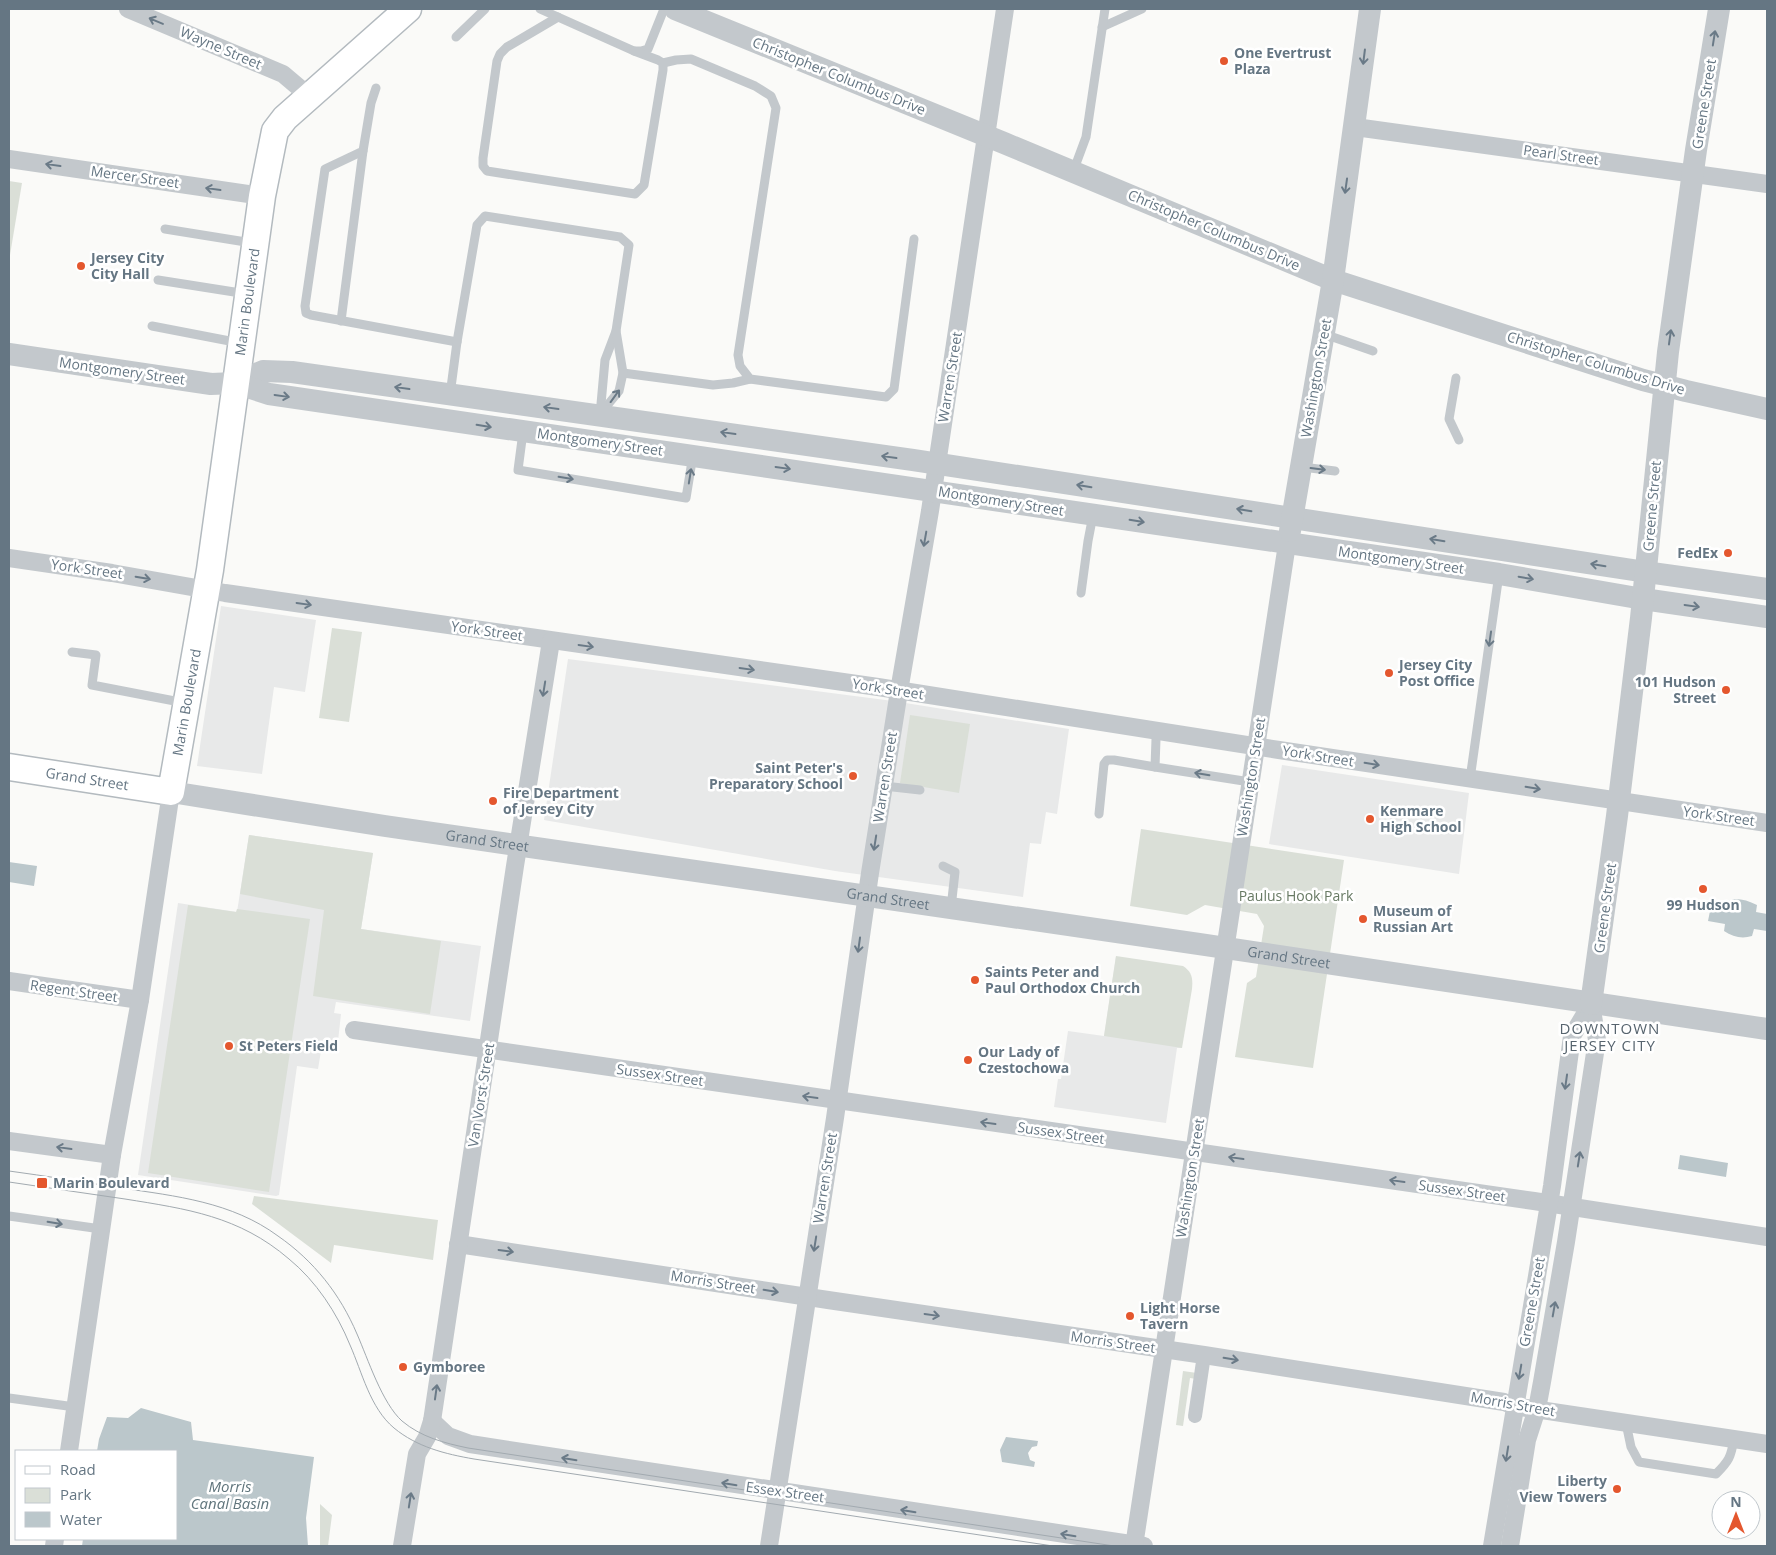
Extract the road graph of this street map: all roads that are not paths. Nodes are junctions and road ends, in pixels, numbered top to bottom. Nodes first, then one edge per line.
1 (128, 9) edge
2 (408, 9) edge
3 (485, 9) edge
4 (540, 9) edge
5 (664, 9) edge
6 (675, 9) edge
7 (1005, 9) edge
8 (1105, 9) edge
9 (1142, 9) edge
10 (1370, 9) edge
11 (1719, 9) edge
12 (558, 17) junction
13 (1102, 27) junction
14 (456, 37) dead end
15 (634, 51) junction
16 (662, 63) junction
17 (376, 88) dead end
18 (309, 96) junction
19 (1355, 127) junction
20 (986, 136) junction
21 (363, 150) junction
22 (9, 159) edge
23 (1073, 172) junction
24 (1693, 173) junction
25 (1767, 184) edge
26 (262, 196) junction
27 (165, 228) dead end
28 (914, 239) dead end
29 (255, 244) junction
30 (158, 280) dead end
31 (1333, 280) junction
32 (248, 294) junction
33 (341, 321) junction
34 (152, 326) dead end
35 (616, 331) junction
36 (1324, 334) junction
37 (457, 342) junction
38 (240, 343) junction
39 (1373, 350) dead end
40 (9, 354) edge
41 (623, 373) junction
42 (1456, 378) dead end
43 (750, 379) junction
44 (235, 383) junction
45 (1664, 385) junction
46 (450, 395) junction
47 (1767, 409) edge
48 (600, 415) junction
49 (446, 420) junction
50 (523, 432) junction
51 (596, 440) junction
52 (1459, 440) dead end
53 (693, 455) junction
54 (937, 464) junction
55 (1301, 467) junction
56 (1335, 471) dead end
57 (933, 491) junction
58 (1093, 515) junction
59 (1292, 517) junction
60 (1287, 544) junction
61 (9, 558) edge
62 (1646, 572) junction
63 (1499, 574) junction
64 (1767, 589) edge
65 (206, 590) junction
66 (1081, 593) dead end
67 (1643, 599) junction
68 (1767, 617) edge
69 (551, 641) junction
70 (72, 652) dead end
71 (899, 691) junction
72 (188, 704) junction
73 (1158, 731) junction
74 (1255, 746) junction
75 (9, 767) edge
76 (1155, 767) junction
77 (1470, 779) junction
78 (1250, 782) junction
79 (884, 786) junction
80 (920, 790) dead end
81 (171, 792) junction
82 (1619, 802) junction
83 (1099, 814) dead end
84 (1767, 824) edge
85 (519, 846) junction
86 (943, 866) dead end
87 (866, 897) junction
88 (951, 909) junction
89 (1225, 948) junction
90 (9, 981) edge
91 (140, 1000) junction
92 (1591, 1004) junction
93 (1767, 1029) edge
94 (354, 1030) dead end
95 (488, 1050) junction
96 (837, 1101) junction
97 (9, 1141) edge
98 (1193, 1152) junction
99 (112, 1155) junction
100 (1549, 1203) junction
101 (1572, 1207) junction
102 (9, 1216) edge
103 (101, 1230) junction
104 (1767, 1237) edge
105 (458, 1244) junction
106 (807, 1297) junction
107 (1163, 1349) junction
108 (1204, 1355) junction
109 (9, 1398) edge
110 (1514, 1406) junction
111 (75, 1407) junction
112 (1537, 1409) junction
113 (1195, 1416) dead end
114 (432, 1421) junction
115 (1626, 1423) junction
116 (1734, 1439) junction
117 (1767, 1444) edge
118 (68, 1450) edge
119 (777, 1491) junction
120 (402, 1546) edge
121 (769, 1546) edge
122 (1137, 1546) edge
123 (1492, 1546) edge
124 (1510, 1546) edge

18 -> 1 street, Wayne Street
2 - 18 main road, Marin Boulevard
3 - 14 lane
4 - 12 lane
5 - 15 lane
6 - 20 street, Christopher Columbus Drive
7 - 20 street, Warren Street
8 - 13 lane
9 - 13 lane
10 -> 19 street, Washington Street
24 -> 11 street, Greene Street
12 - 15 lane
12 - 16 lane
13 - 23 lane
15 - 16 lane
16 - 43 lane
17 - 21 lane
18 - 26 main road, Marin Boulevard
19 - 24 street, Pearl Street
19 -> 31 street, Washington Street
20 - 23 street, Christopher Columbus Drive
20 - 54 street, Warren Street
21 - 33 lane
21 - 33 lane
26 -> 22 street, Mercer Street
23 - 31 street, Christopher Columbus Drive
24 - 25 street, Pearl Street
45 -> 24 street, Greene Street
26 - 29 main road, Marin Boulevard
27 - 29 lane
28 - 43 lane
29 - 32 main road, Marin Boulevard
30 - 32 lane
31 - 36 street, Washington Street
31 - 45 street, Christopher Columbus Drive
32 - 38 main road, Marin Boulevard
33 - 37 lane
34 - 38 lane
35 - 37 lane
35 - 41 lane
35 - 48 lane
36 - 39 lane
36 - 55 street, Washington Street
37 - 46 lane
38 - 44 main road, Marin Boulevard
40 - 44 street, Montgomery Street
41 - 43 lane
48 -> 41 lane
42 - 52 lane
46 -> 44 street, Montgomery Street
44 -> 49 street, Montgomery Street
44 - 65 main road, Marin Boulevard
45 - 47 street, Christopher Columbus Drive
45 - 62 street, Greene Street
48 -> 46 street, Montgomery Street
46 - 49 street
48 - 51 street
54 -> 48 street, Montgomery Street
49 -> 50 street, Montgomery Street
50 - 51 street, Montgomery Street
50 -> 53 lane
51 - 53 street, Montgomery Street
53 -> 57 street, Montgomery Street
54 - 57 street, Warren Street
59 -> 54 street, Montgomery Street
55 -> 56 lane
55 - 59 street, Washington Street
57 - 58 street, Montgomery Street
57 -> 71 street, Warren Street
58 -> 60 street, Montgomery Street
58 - 66 lane
59 - 60 street, Washington Street
62 -> 59 street, Montgomery Street
60 - 63 street, Montgomery Street
60 - 74 street, Washington Street
61 -> 65 street, York Street
62 - 64 street, Montgomery Street
62 - 67 street, Greene Street
63 -> 67 street, Montgomery Street
63 -> 77 lane
65 -> 69 street, York Street
65 - 72 main road, Marin Boulevard
67 -> 68 street, Montgomery Street
67 - 82 street, Greene Street
69 -> 71 street, York Street
69 -> 85 street, Van Vorst Street
70 - 72 lane
71 - 73 street, York Street
71 - 79 street, Warren Street
72 - 81 main road, Marin Boulevard
73 - 74 street, York Street
73 - 76 lane
74 -> 77 street, York Street
74 - 78 street, Washington Street
75 - 81 main road, Grand Street
78 -> 76 lane
76 - 83 lane
77 -> 82 street, York Street
78 - 89 street, Washington Street
79 - 80 lane
79 -> 87 street, Warren Street
81 - 85 street, Grand Street
81 - 91 street, Marin Boulevard
82 - 84 street, York Street
82 - 92 street, Greene Street
85 - 87 street, Grand Street
85 - 95 street, Van Vorst Street
86 - 88 lane
87 - 88 street, Grand Street
87 -> 96 street, Warren Street
88 - 89 street, Grand Street
89 - 92 street, Grand Street
89 - 98 street, Washington Street
90 - 91 street, Regent Street
91 - 99 street, Marin Boulevard
92 - 93 street, Grand Street
92 -> 100 street, Greene Street
101 -> 92 street, Greene Street
94 - 95 street, Sussex Street
96 -> 95 street, Sussex Street
95 - 105 street, Van Vorst Street
98 -> 96 street, Sussex Street
96 -> 106 street, Warren Street
99 -> 97 street
100 -> 98 street, Sussex Street
98 - 107 street, Washington Street
99 - 103 street, Marin Boulevard
100 - 101 street, Sussex Street
100 -> 110 street, Greene Street
101 - 104 street, Sussex Street
112 -> 101 street, Greene Street
102 -> 103 lane
103 - 111 street, Marin Boulevard
105 -> 106 street, Morris Street
114 -> 105 street, Van Vorst Street
106 -> 107 street, Morris Street
106 - 119 street, Warren Street
107 - 108 street, Morris Street
107 - 122 street, Washington Street
108 -> 110 street, Morris Street
108 - 113 street
109 - 111 lane
110 - 112 street, Morris Street
110 -> 123 street, Greene Street
111 - 118 street, Marin Boulevard
112 - 115 street, Morris Street
112 - 124 street, Greene Street
119 -> 114 street, Essex Street
120 -> 114 street, Van Vorst Street
115 - 116 street, Morris Street
115 - 116 lane
116 - 117 street, Morris Street
119 - 121 street, Warren Street
122 -> 119 street, Essex Street

